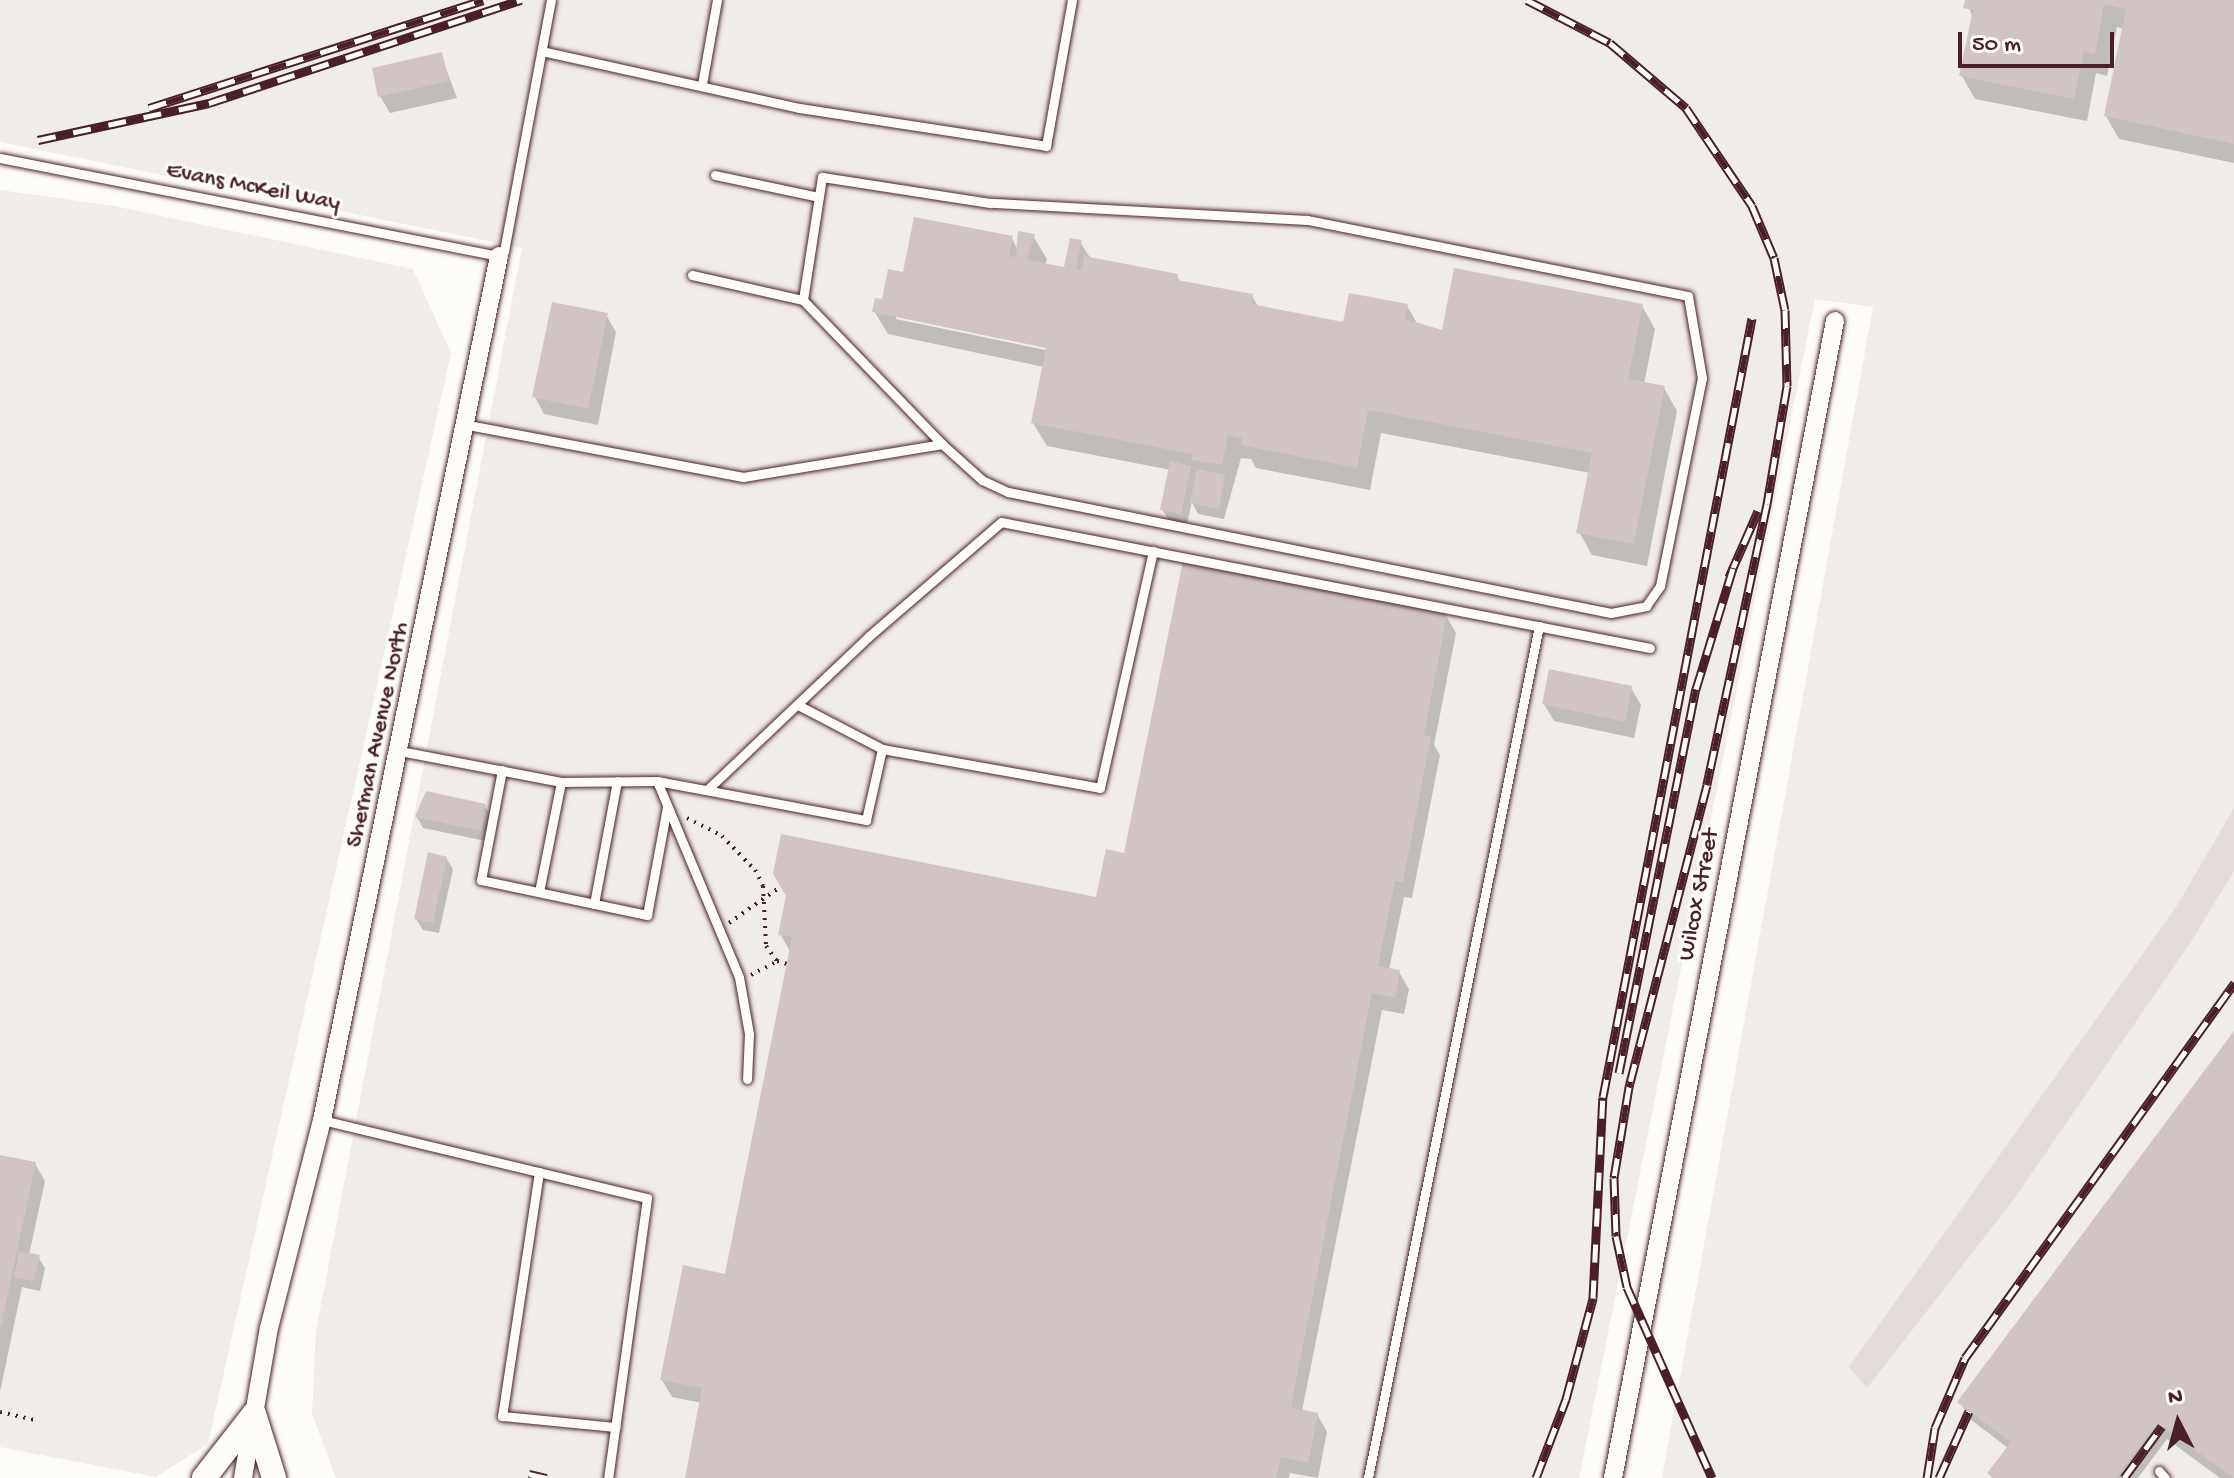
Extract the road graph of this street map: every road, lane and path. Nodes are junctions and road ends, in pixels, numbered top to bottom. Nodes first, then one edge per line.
1 (551, 0) edge
2 (717, 0) edge
3 (1072, 0) edge
4 (542, 51) junction
5 (702, 84) junction
6 (0, 158) edge
7 (715, 175) dead end
8 (819, 197) junction
9 (499, 256) junction
10 (692, 275) dead end
11 (803, 300) junction
12 (1835, 321) dead end
13 (468, 425) junction
14 (942, 444) junction
15 (1153, 551) junction
16 (1539, 626) junction
17 (1650, 648) dead end
18 (798, 705) junction
19 (882, 749) junction
20 (400, 751) junction
21 (502, 770) junction
22 (617, 781) junction
23 (657, 781) junction
24 (561, 782) junction
25 (708, 789) junction
26 (667, 807) junction
27 (780, 887) dead end
28 (539, 892) junction
29 (763, 899) junction
30 (594, 904) junction
31 (720, 928) junction
32 (777, 961) junction
33 (787, 964) dead end
34 (740, 981) junction
35 (747, 1079) dead end
36 (322, 1120) junction
37 (539, 1172) junction
38 (0, 1412) edge
39 (254, 1414) junction
40 (35, 1420) dead end
41 (615, 1427) junction
42 (204, 1478) edge
43 (243, 1478) edge
44 (274, 1478) edge
45 (608, 1478) edge
46 (1368, 1478) edge
47 (1613, 1478) edge

1 - 4 lane, Sherman Avenue North
2 - 5 lane
3 - 5 lane
4 - 5 lane
4 - 9 lane, Sherman Avenue North
6 - 9 lane, Evans McKeil Way
7 - 8 lane
8 - 11 lane
8 - 14 lane
9 - 13 street, Sherman Avenue North
10 - 11 lane
11 - 14 lane
12 - 47 street, Wilcox Street
13 - 14 lane
13 - 20 street, Sherman Avenue North
15 - 16 lane
15 - 18 lane
15 - 19 lane
16 - 17 lane
16 - 46 lane
18 - 19 lane
18 - 25 lane
19 - 25 lane
20 - 21 lane
20 - 36 street, Sherman Avenue North
21 - 24 lane
21 - 28 lane
22 - 23 lane
22 - 24 lane
22 - 30 lane
23 - 25 lane
23 - 26 lane
24 - 28 lane
26 - 29 path
26 - 30 lane
26 - 31 lane
27 - 29 path
28 - 30 lane
29 - 31 path
29 - 32 path
31 - 34 lane
32 - 33 path
32 - 34 path
34 - 35 lane
36 - 37 lane
36 - 39 street, Sherman Avenue North
37 - 41 lane
37 - 41 lane
38 - 40 path
39 - 42 main road
39 - 43 street, Sherman Avenue North
39 - 44 main road
41 - 45 lane

